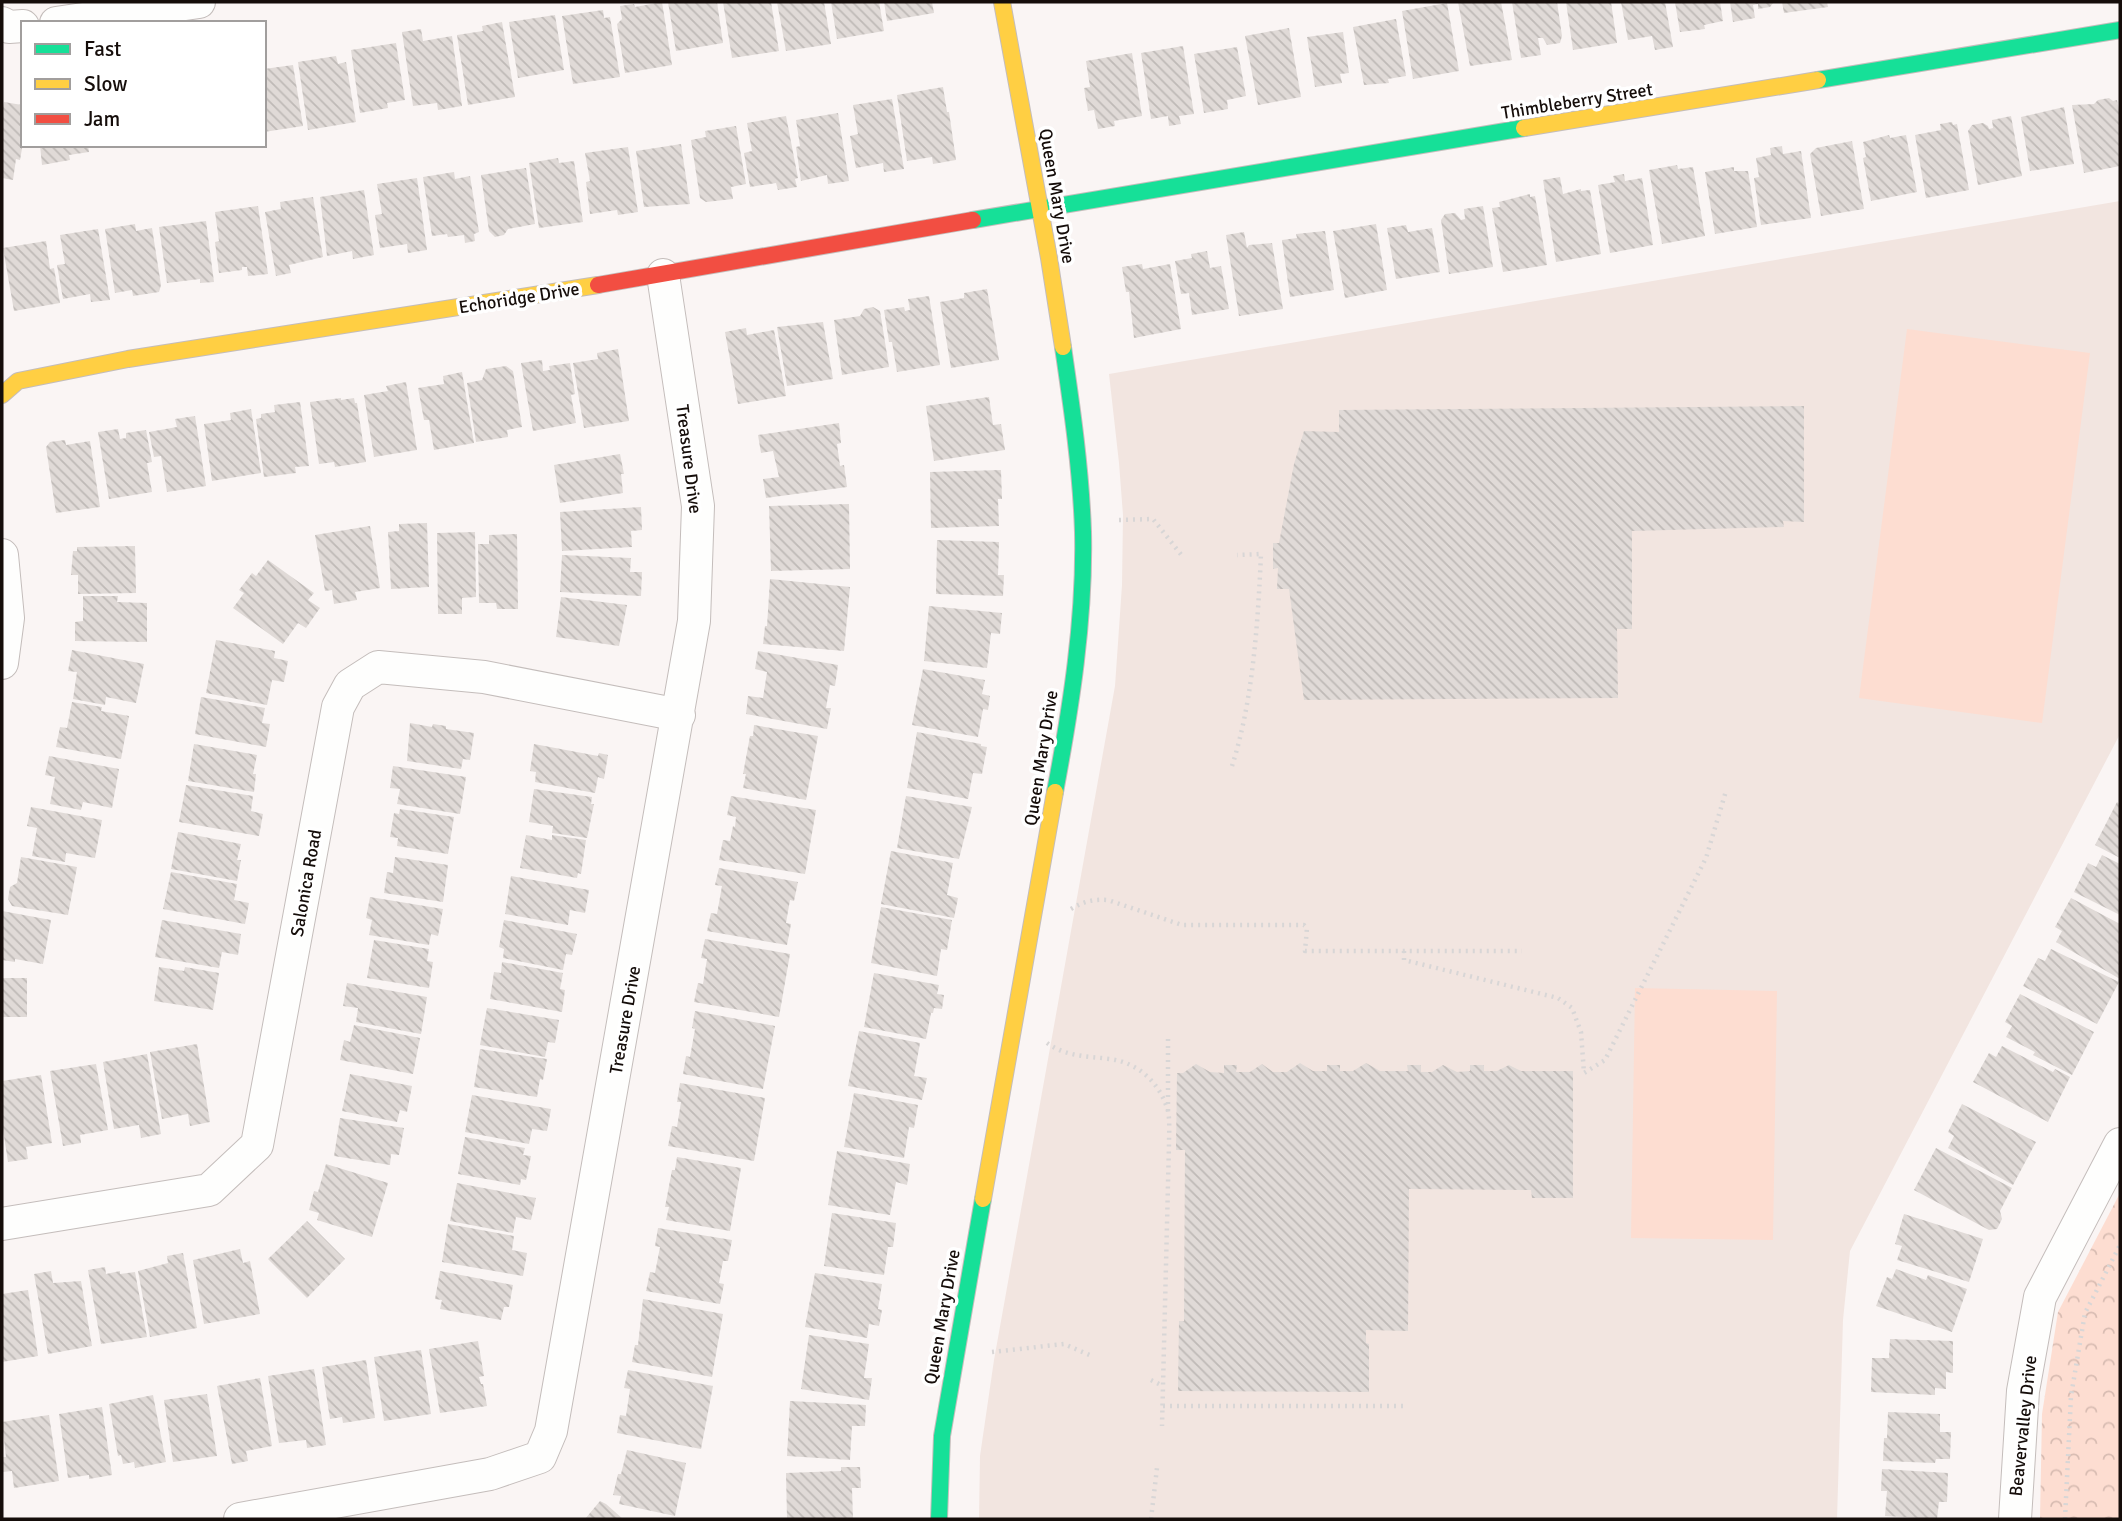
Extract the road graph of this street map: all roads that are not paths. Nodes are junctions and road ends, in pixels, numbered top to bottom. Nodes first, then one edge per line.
1 (198, 2) edge
2 (1002, 2) edge
3 (70, 21) edge
4 (2, 23) edge
5 (21, 26) edge
6 (2120, 30) edge
7 (1040, 209) junction
8 (663, 275) junction
9 (2, 395) edge
10 (2, 555) edge
11 (2, 663) edge
12 (679, 715) junction
13 (2120, 1144) edge
14 (2, 1224) edge
15 (240, 1519) edge
16 (939, 1519) edge
17 (2015, 1519) edge

1 - 3 street
2 - 7 street, Queen Mary Drive
4 - 5 street
6 - 7 street, Thimbleberry Street
7 - 8 street, Echoridge Drive
7 - 16 street, Queen Mary Drive
8 - 9 street, Echoridge Drive
8 - 12 street, Treasure Drive
10 - 11 street
12 - 14 street, Salonica Road
12 - 15 street, Treasure Drive
13 - 17 street, Beavervalley Drive

